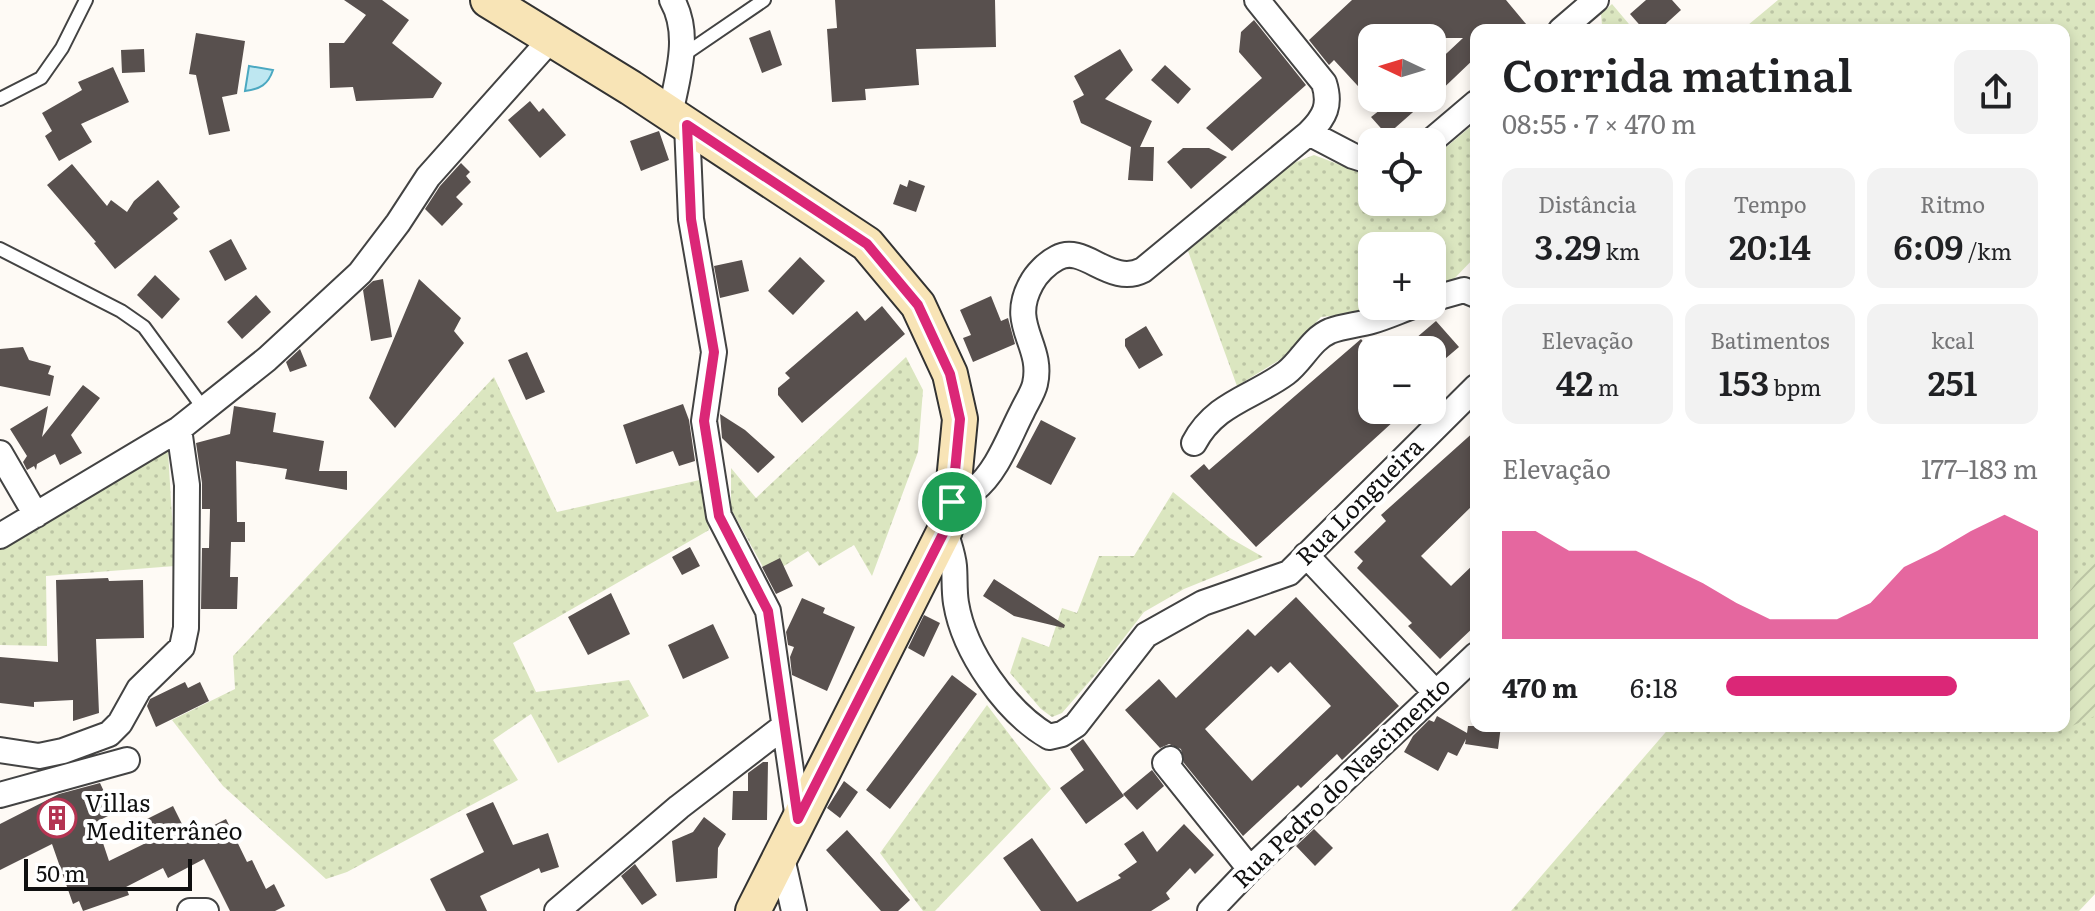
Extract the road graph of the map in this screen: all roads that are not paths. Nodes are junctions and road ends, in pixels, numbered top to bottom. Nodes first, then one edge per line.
1 (86, 0) edge
2 (488, 0) edge
3 (672, 0) edge
4 (764, 0) edge
5 (1257, 0) edge
6 (1596, 0) edge
7 (1568, 24) edge
8 (551, 39) junction
9 (682, 56) junction
10 (0, 99) edge
11 (1470, 108) edge
12 (678, 120) junction
13 (1446, 128) edge
14 (1309, 133) junction
15 (1358, 158) edge
16 (0, 249) edge
17 (1470, 292) edge
18 (1446, 295) edge
19 (1374, 320) edge
20 (1470, 393) edge
21 (204, 409) junction
22 (179, 429) junction
23 (1194, 443) dead end
24 (0, 453) edge
25 (36, 515) junction
26 (948, 516) junction
27 (0, 536) edge
28 (1306, 555) junction
29 (1470, 661) edge
30 (1436, 693) junction
31 (783, 727) junction
32 (0, 750) edge
33 (1170, 759) dead end
34 (127, 760) dead end
35 (0, 795) edge
36 (798, 819) junction
37 (781, 853) junction
38 (1250, 869) junction
39 (190, 911) edge
40 (206, 911) edge
41 (557, 911) edge
42 (753, 911) edge
43 (794, 911) edge
44 (1210, 911) edge

1 - 10 lane
2 - 8 main road
3 - 9 street
4 - 9 lane
5 - 14 street
6 - 7 street
8 - 12 main road
8 - 21 street
9 - 12 street
11 - 13 street
12 - 26 main road
12 - 31 street
14 - 15 street
14 - 26 street
16 - 21 lane
17 - 18 street
19 - 23 street
20 - 28 street, Rua Longueira
21 - 22 street
22 - 25 street
22 - 32 street
24 - 25 street
25 - 27 street
26 - 28 street, Rua Longueira
26 - 36 main road
28 - 30 street
29 - 30 street, Rua Pedro do Nascimento
30 - 38 street, Rua Pedro do Nascimento
31 - 36 street
31 - 41 street
33 - 38 street
34 - 35 street
36 - 37 main road
37 - 42 main road
37 - 43 street
38 - 44 street, Rua Pedro do Nascimento
39 - 40 street

